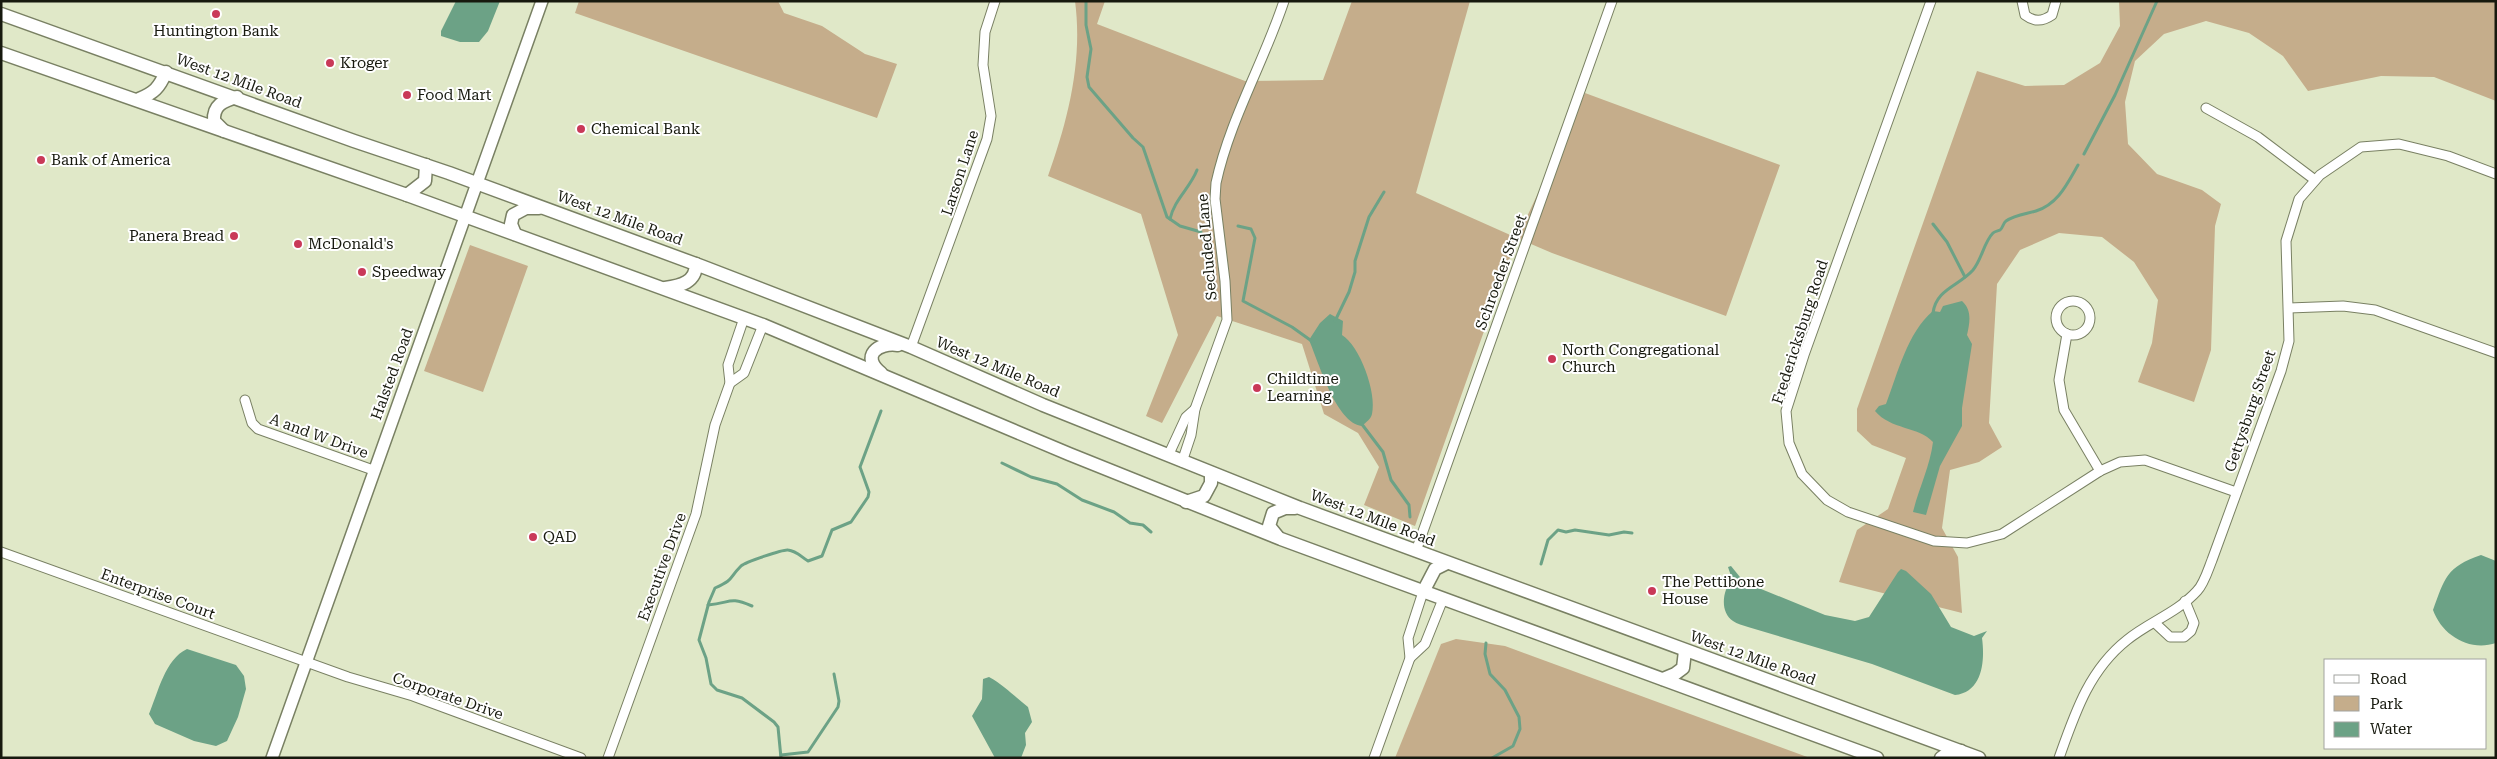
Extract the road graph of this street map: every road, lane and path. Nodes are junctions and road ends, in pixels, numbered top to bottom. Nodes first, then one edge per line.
1 (542, 1) edge
2 (996, 1) edge
3 (1284, 1) edge
4 (1612, 1) edge
5 (1931, 1) edge
6 (2022, 1) edge
7 (2056, 1) edge
8 (1, 14) edge
9 (1, 53) edge
10 (166, 72) junction
11 (237, 97) junction
12 (138, 100) junction
13 (2206, 108) dead end
14 (225, 132) junction
15 (426, 165) junction
16 (2496, 174) edge
17 (2315, 180) junction
18 (478, 184) junction
19 (407, 195) junction
20 (544, 208) junction
21 (465, 217) junction
22 (515, 234) junction
23 (696, 264) junction
24 (663, 288) junction
25 (2289, 308) junction
26 (744, 318) junction
27 (763, 325) junction
28 (2068, 334) dead end
29 (911, 347) junction
30 (2496, 354) edge
31 (884, 376) junction
32 (730, 383) junction
33 (245, 400) dead end
34 (1195, 409) junction
35 (1168, 456) junction
36 (1182, 462) junction
37 (373, 470) junction
38 (2100, 470) junction
39 (1211, 473) junction
40 (2236, 492) junction
41 (1186, 502) junction
42 (1300, 508) junction
43 (1281, 539) junction
44 (1416, 551) junction
45 (1, 552) edge
46 (1447, 563) junction
47 (1423, 592) junction
48 (1442, 599) junction
49 (2185, 601) junction
50 (2155, 623) junction
51 (1685, 651) junction
52 (1410, 658) junction
53 (306, 662) junction
54 (1663, 679) junction
55 (1961, 751) junction
56 (272, 758) edge
57 (581, 758) edge
58 (608, 758) edge
59 (1374, 758) edge
60 (1877, 758) edge
61 (1941, 758) edge
62 (1979, 758) edge
63 (2059, 758) edge

1 - 18 street, Halsted Road
2 - 29 street, Larson Lane
3 - 34 street, Secluded Lane
4 - 44 street, Schroeder Street
5 - 38 street, Fredericksburg Road
6 - 7 street
8 - 10 main road, West 12 Mile Road
9 - 12 main road
10 - 11 main road, West 12 Mile Road
10 - 12 main road
11 - 14 main road
11 - 15 main road, West 12 Mile Road
12 - 14 main road
13 - 17 street
14 - 19 main road
15 - 18 main road, West 12 Mile Road
15 - 19 main road
16 - 17 street, Gettysburg Street
17 - 25 street, Gettysburg Street
18 - 20 main road, West 12 Mile Road
18 - 21 street, Halsted Road
19 - 21 main road
20 - 22 main road
20 - 23 main road, West 12 Mile Road
21 - 22 main road
21 - 37 street, Halsted Road
22 - 24 main road
23 - 24 main road
23 - 29 main road, West 12 Mile Road
24 - 26 main road
25 - 30 street
25 - 40 street, Gettysburg Street
26 - 27 main road
26 - 32 street, Executive Drive
27 - 31 main road
27 - 32 street, Executive Drive
28 - 38 street
29 - 31 main road
29 - 35 main road, West 12 Mile Road
31 - 41 main road
32 - 58 street, Executive Drive
33 - 37 street, A and W Drive
34 - 35 street, Secluded Lane
34 - 36 street, Secluded Lane
35 - 36 main road, West 12 Mile Road
36 - 39 main road, West 12 Mile Road
37 - 53 street, Halsted Road
38 - 40 street, Fredericksburg Road
39 - 41 main road
39 - 42 main road, West 12 Mile Road
40 - 49 street, Gettysburg Street
41 - 43 main road
42 - 43 main road
42 - 44 main road, West 12 Mile Road
43 - 47 main road
44 - 46 main road, West 12 Mile Road
45 - 53 street, Enterprise Court
46 - 47 main road
46 - 51 main road, West 12 Mile Road
47 - 48 main road
47 - 52 street
48 - 52 street
48 - 54 main road
49 - 50 street, Gettysburg Street
49 - 50 street
50 - 63 street, Gettysburg Street
51 - 54 main road
51 - 55 main road, West 12 Mile Road
52 - 59 street
53 - 56 street, Halsted Road
53 - 57 street, Corporate Drive
54 - 60 main road
55 - 61 main road
55 - 62 main road, West 12 Mile Road

